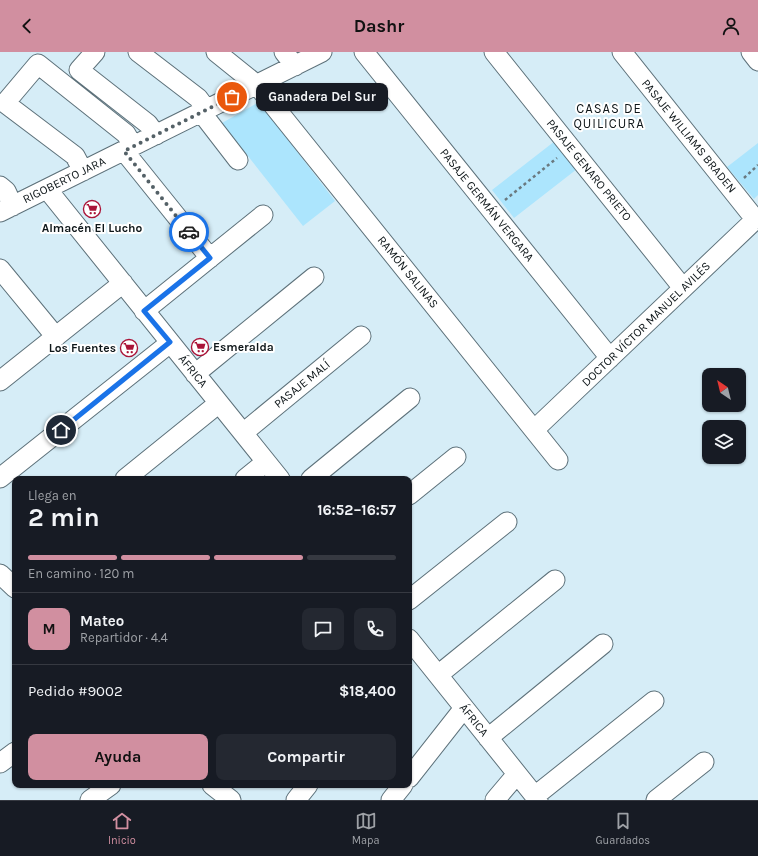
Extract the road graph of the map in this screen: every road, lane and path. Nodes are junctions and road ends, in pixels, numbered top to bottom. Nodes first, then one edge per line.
1 (95, 52) edge
2 (138, 52) edge
3 (216, 52) edge
4 (322, 52) edge
5 (364, 52) edge
6 (494, 52) edge
7 (622, 52) edge
8 (751, 52) edge
9 (289, 59) edge
10 (758, 61) edge
11 (257, 85) junction
12 (204, 111) junction
13 (156, 135) junction
14 (571, 147) junction
15 (129, 148) junction
16 (238, 160) dead end
17 (82, 171) junction
18 (0, 186) edge
19 (47, 189) junction
20 (7, 209) edge
21 (492, 211) junction
22 (263, 215) dead end
23 (757, 218) edge
24 (210, 258) junction
25 (0, 269) edge
26 (314, 277) dead end
27 (123, 283) junction
28 (683, 288) junction
29 (144, 311) junction
30 (361, 336) dead end
31 (56, 337) junction
32 (170, 342) junction
33 (610, 358) junction
34 (195, 374) junction
35 (0, 381) edge
36 (410, 398) dead end
37 (219, 403) junction
38 (534, 430) junction
39 (243, 433) junction
40 (456, 457) dead end
41 (558, 460) dead end
42 (266, 462) junction
43 (129, 476) edge
44 (249, 476) edge
45 (278, 476) edge
46 (315, 476) edge
47 (0, 478) edge
48 (412, 493) edge
49 (507, 522) dead end
50 (554, 580) dead end
51 (412, 598) edge
52 (603, 644) dead end
53 (412, 651) edge
54 (438, 675) junction
55 (654, 701) dead end
56 (464, 708) junction
57 (488, 738) junction
58 (12, 754) edge
59 (704, 762) dead end
60 (0, 763) edge
61 (412, 774) edge
62 (517, 774) junction
63 (216, 788) edge
64 (306, 788) edge
65 (401, 788) edge
66 (537, 798) edge
67 (231, 800) edge
68 (296, 800) edge
69 (391, 800) edge
70 (496, 800) edge
71 (656, 800) edge

1 - 13 street
2 - 12 street
3 - 11 street, RAMÓN SALINAS
4 - 9 street, RIGOBERTO JARA
5 - 21 street, PASAJE GERMÁN VERGARA
6 - 14 street, PASAJE GENARO PRIETO
7 - 23 street, PASAJE WILLIAMS BRADEN
8 - 10 street
9 - 11 street, RIGOBERTO JARA
11 - 12 street, RIGOBERTO JARA
11 - 38 street, RAMÓN SALINAS
12 - 13 street, RIGOBERTO JARA
12 - 16 street
13 - 15 street, RIGOBERTO JARA
14 - 21 path
14 - 28 street, PASAJE GENARO PRIETO
15 - 17 street, RIGOBERTO JARA
15 - 17 street
15 - 24 street
17 - 19 street, RIGOBERTO JARA
18 - 20 street
19 - 20 street, RIGOBERTO JARA
19 - 27 street, ÁFRICA
21 - 33 street, PASAJE GERMÁN VERGARA
22 - 24 street
23 - 28 street, DOCTOR VÍCTOR MANUEL AVILÉS
24 - 29 street
25 - 31 street
26 - 34 street
27 - 29 street, ÁFRICA
27 - 31 street
28 - 33 street, DOCTOR VÍCTOR MANUEL AVILÉS
29 - 32 street, ÁFRICA
30 - 39 street, PASAJE MALÍ
31 - 35 street
32 - 34 street, ÁFRICA
32 - 47 street
33 - 38 street, DOCTOR VÍCTOR MANUEL AVILÉS
34 - 37 street, ÁFRICA
36 - 46 street
37 - 39 street, ÁFRICA
37 - 43 street
38 - 41 street, RAMÓN SALINAS
39 - 42 street, ÁFRICA
40 - 48 street
42 - 44 street
42 - 45 street, ÁFRICA
49 - 51 street
50 - 54 street
52 - 57 street
53 - 54 street, ÁFRICA
54 - 56 street, ÁFRICA
55 - 66 street
56 - 57 street, ÁFRICA
56 - 61 street
57 - 62 street, ÁFRICA
58 - 60 street
59 - 71 street
62 - 66 street, ÁFRICA
62 - 70 street
63 - 67 street
64 - 68 street
65 - 69 street

